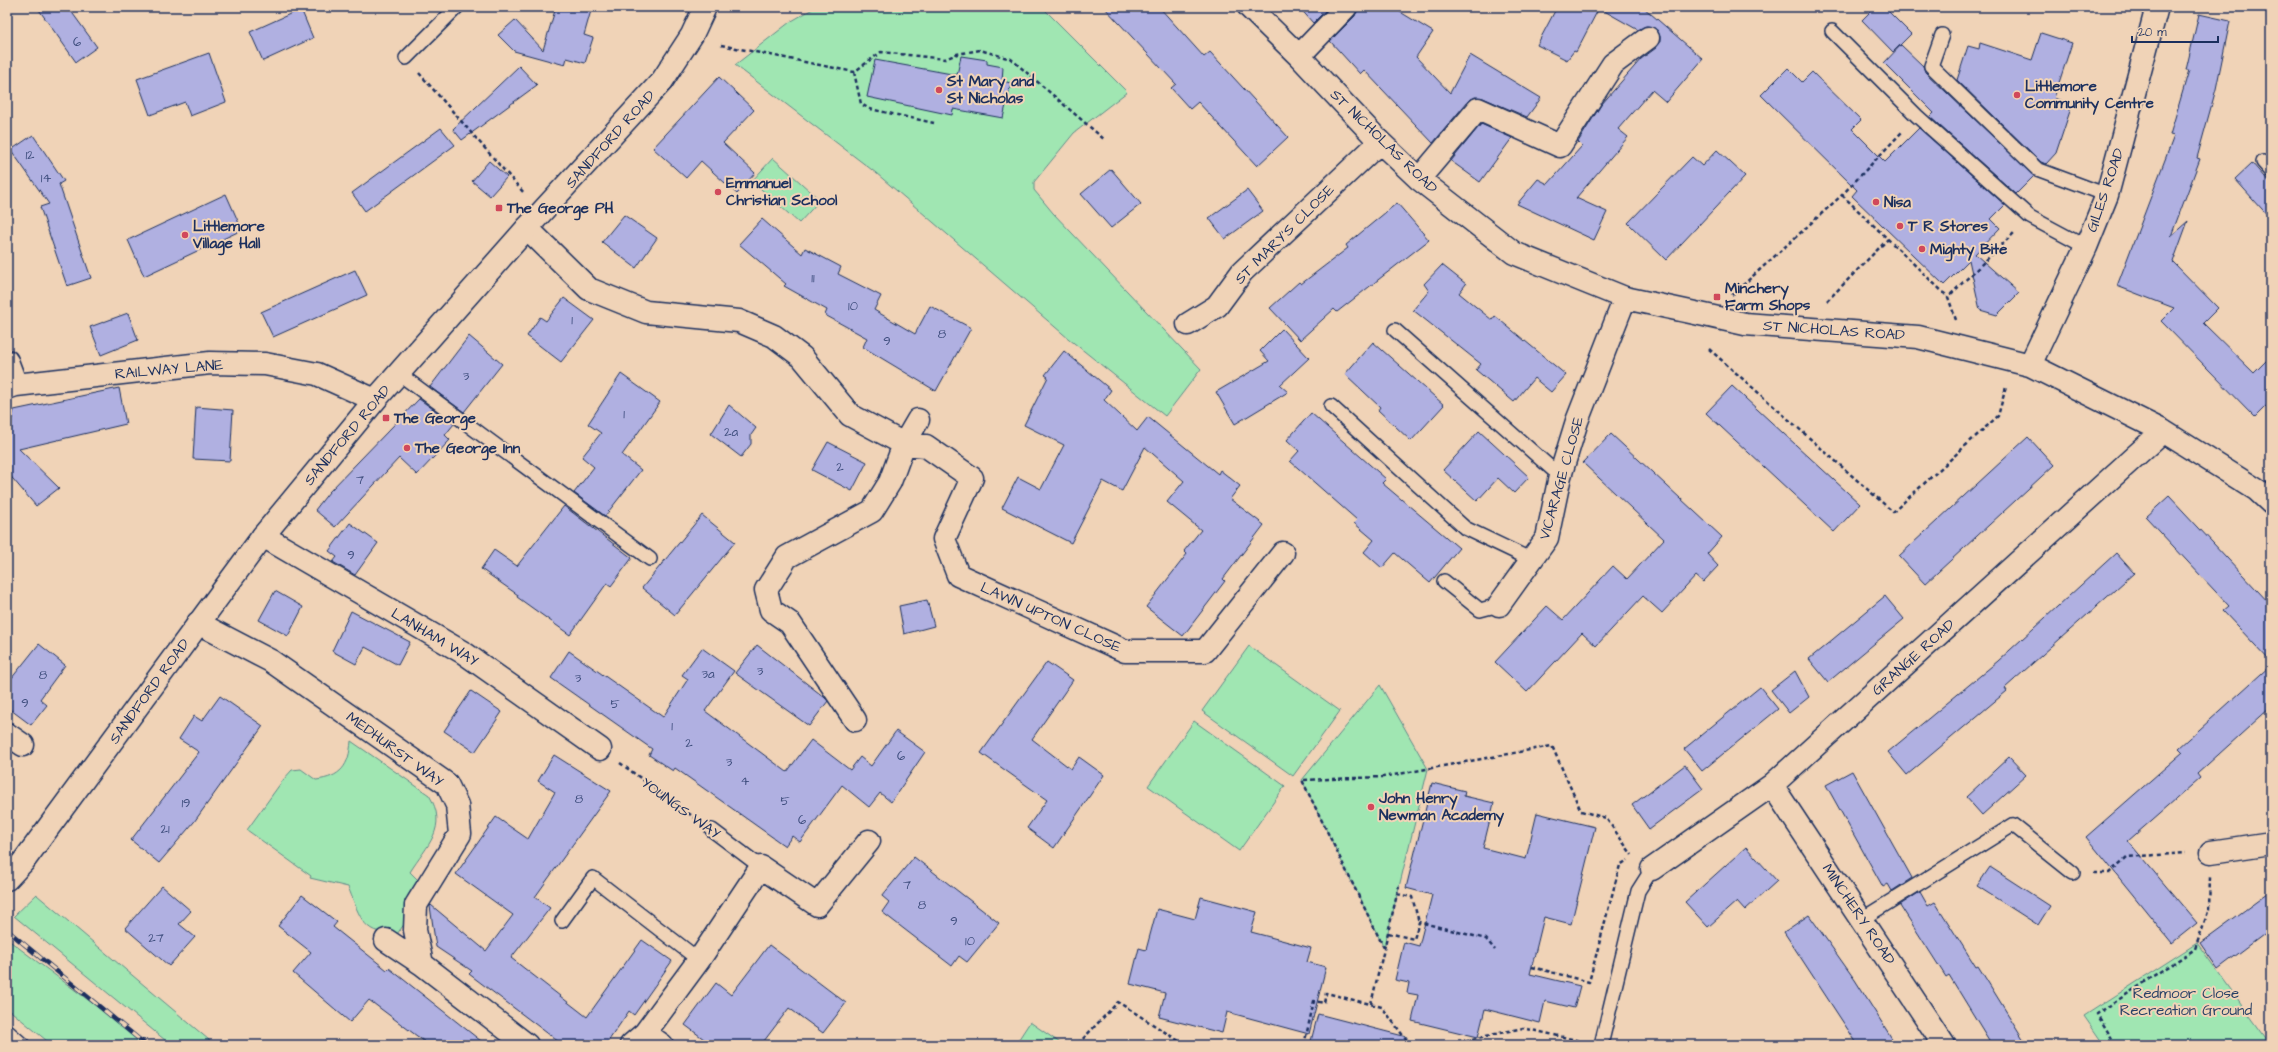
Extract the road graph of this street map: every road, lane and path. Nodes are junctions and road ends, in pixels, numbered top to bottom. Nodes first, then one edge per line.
1 (252, 7) edge
2 (457, 7) edge
3 (705, 7) edge
4 (1249, 7) edge
5 (1346, 7) edge
6 (2157, 7) edge
7 (249, 10) dead end
8 (1832, 32) dead end
9 (1942, 35) dead end
10 (1648, 38) dead end
11 (721, 45) dead end
12 (1299, 56) junction
13 (406, 58) joint
14 (854, 72) junction
15 (1917, 116) junction
16 (934, 123) dead end
17 (1106, 140) dead end
18 (1380, 142) junction
19 (1419, 179) junction
20 (1842, 194) junction
21 (2107, 194) junction
22 (2030, 218) junction
23 (534, 220) junction
24 (1888, 239) junction
25 (2086, 247) junction
26 (1948, 297) junction
27 (1625, 298) junction
28 (1827, 301) dead end
29 (1709, 316) junction
30 (1188, 324) dead end
31 (1395, 330) dead end
32 (1709, 349) dead end
33 (1966, 349) junction
34 (7, 361) edge
35 (2030, 365) junction
36 (398, 373) junction
37 (11, 387) edge
38 (2006, 387) dead end
39 (375, 400) junction
40 (1331, 406) dead end
41 (918, 420) dead end
42 (2163, 431) junction
43 (904, 444) junction
44 (1560, 476) junction
45 (2271, 503) edge
46 (263, 536) junction
47 (1283, 553) dead end
48 (650, 559) dead end
49 (1532, 560) junction
50 (1444, 581) dead end
51 (1499, 605) joint
52 (198, 623) junction
53 (855, 720) dead end
54 (600, 749) joint
55 (1772, 784) junction
56 (712, 830) joint
57 (869, 841) dead end
58 (2271, 843) edge
59 (2210, 852) junction
60 (761, 867) junction
61 (1652, 869) joint
62 (2073, 873) joint
63 (7, 879) edge
64 (1399, 886) dead end
65 (1397, 894) junction
66 (1862, 919) junction
67 (562, 921) dead end
68 (1419, 922) junction
69 (1388, 933) junction
70 (386, 940) dead end
71 (1384, 948) junction
72 (1495, 950) dead end
73 (699, 960) junction
74 (422, 964) junction
75 (1532, 967) dead end
76 (1371, 1004) junction
77 (7, 1031) edge
78 (646, 1041) edge
79 (1586, 1042) dead end
80 (1078, 1044) dead end
81 (23, 1045) edge
82 (527, 1045) edge
83 (1185, 1045) edge
84 (1304, 1045) edge
85 (1410, 1045) edge
86 (1445, 1045) edge
87 (1601, 1045) edge
88 (1944, 1045) edge
89 (2116, 1045) edge

1 - 7 path
2 - 13 lane
3 - 23 street, SANDFORD ROAD
4 - 12 street, ST NICHOLAS ROAD
5 - 12 street
6 - 21 street, GILES ROAD
8 - 15 lane
9 - 21 lane
10 - 19 street
11 - 14 path
12 - 18 street, ST NICHOLAS ROAD
13 - 23 path
14 - 16 path
14 - 17 path
15 - 20 path
15 - 22 lane
18 - 19 street, ST NICHOLAS ROAD
18 - 30 street, ST MARY'S CLOSE
19 - 27 street, ST NICHOLAS ROAD
20 - 24 path
20 - 29 path
21 - 25 street, GILES ROAD
22 - 25 lane
22 - 26 path
23 - 36 street, SANDFORD ROAD
23 - 43 street
24 - 26 path
24 - 28 path
25 - 35 street, GILES ROAD
26 - 33 path
27 - 29 street, ST NICHOLAS ROAD
27 - 44 street, VICARAGE CLOSE
29 - 33 street, ST NICHOLAS ROAD
31 - 44 lane
32 - 38 path
33 - 35 street, ST NICHOLAS ROAD
34 - 37 street
35 - 42 street, ST NICHOLAS ROAD
36 - 39 street, SANDFORD ROAD
36 - 48 lane
37 - 39 street, RAILWAY LANE
39 - 46 street, SANDFORD ROAD
40 - 49 lane
41 - 43 street
42 - 45 street, ST NICHOLAS ROAD
42 - 55 street, GRANGE ROAD
43 - 47 street, LAWN UPTON CLOSE
43 - 53 street
44 - 49 street, VICARAGE CLOSE
46 - 52 street, SANDFORD ROAD
46 - 54 street, LANHAM WAY
49 - 51 street, VICARAGE CLOSE
50 - 51 lane
52 - 63 street, SANDFORD ROAD
52 - 74 street, MEDHURST WAY
54 - 56 path, YOUNGS WAY
55 - 61 street, GRANGE ROAD
55 - 66 street, MINCHERY ROAD
56 - 60 lane, YOUNGS WAY
57 - 60 street, YOUNGS WAY
58 - 59 street
59 - 62 path
59 - 89 path
60 - 73 street
61 - 87 lane
62 - 66 lane
64 - 65 path
65 - 68 path
65 - 69 path
66 - 88 street, MINCHERY ROAD
67 - 73 lane
68 - 69 path
68 - 72 path
69 - 71 path
70 - 74 street
71 - 75 path
71 - 76 path
73 - 78 street
74 - 82 street
76 - 84 path
76 - 85 path
77 - 81 lane
79 - 86 path
80 - 83 path

